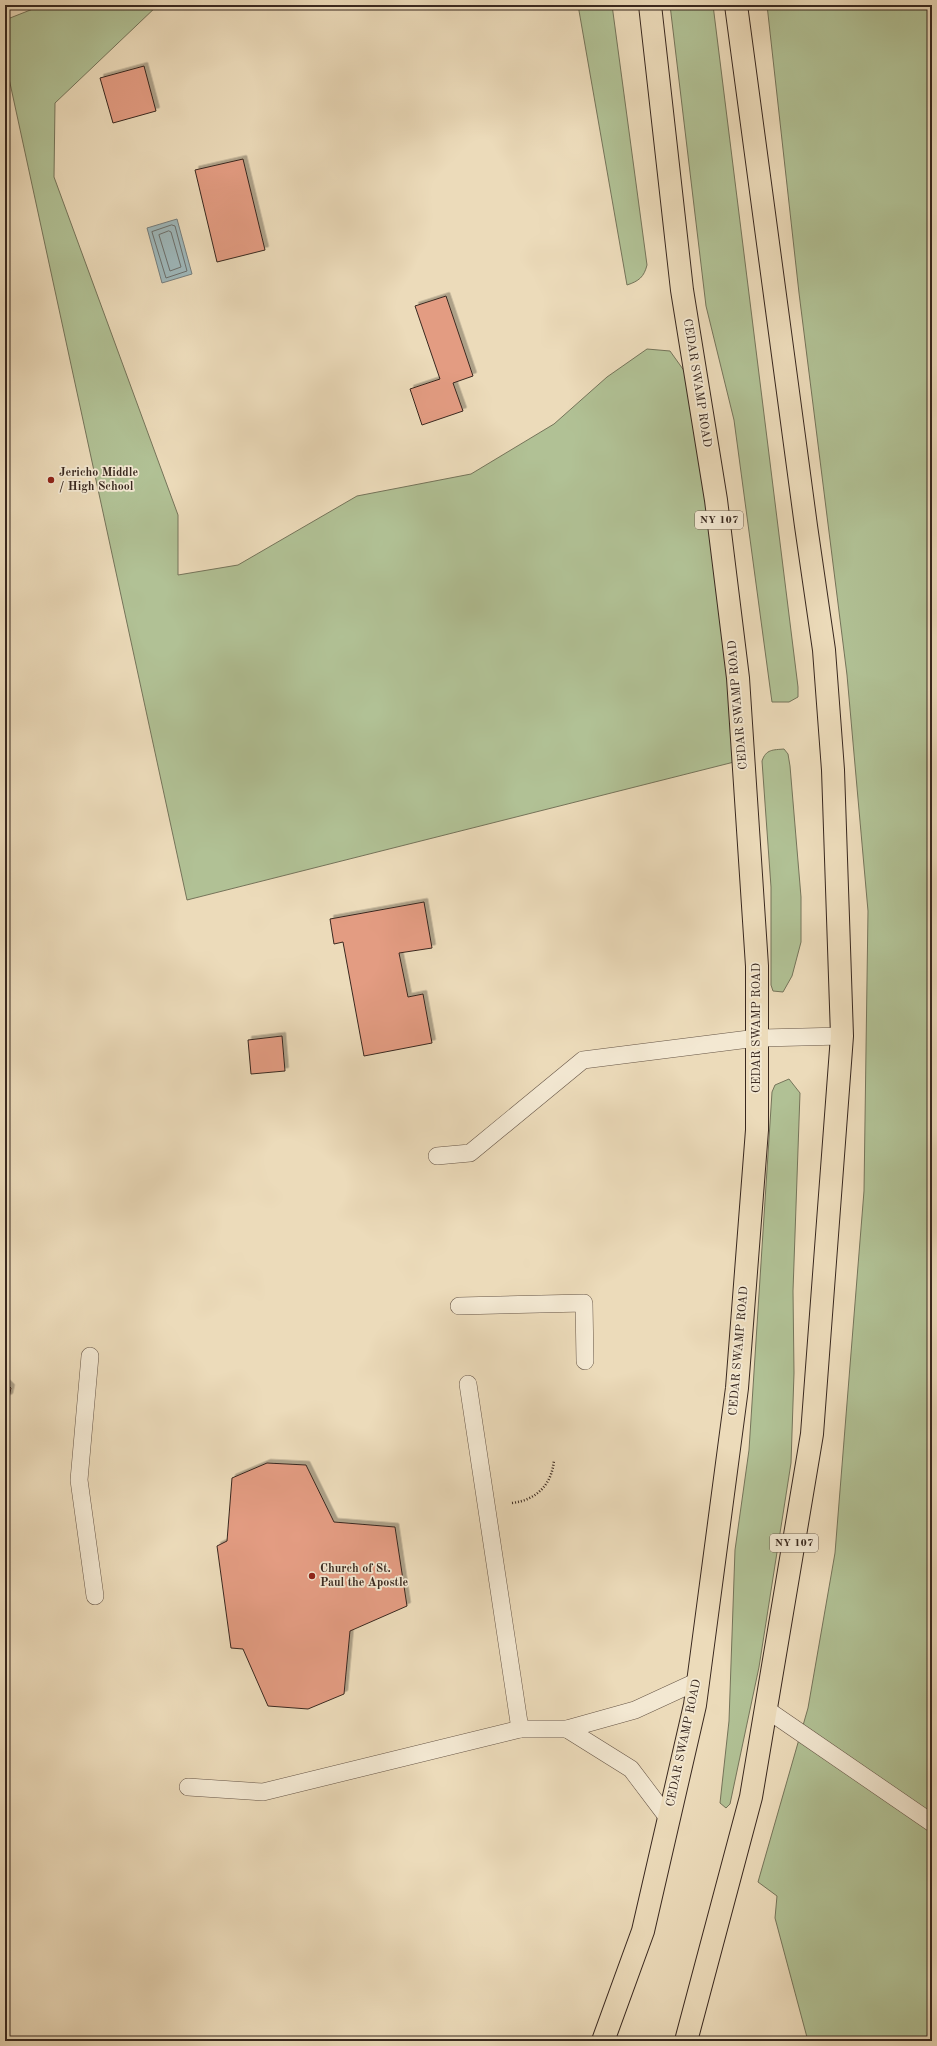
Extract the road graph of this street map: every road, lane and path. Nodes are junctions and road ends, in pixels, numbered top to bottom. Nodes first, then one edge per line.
1 (650, 5) edge
2 (736, 5) edge
3 (842, 1036) junction
4 (757, 1038) junction
5 (437, 1156) dead end
6 (458, 1306) dead end
7 (90, 1356) dead end
8 (585, 1361) dead end
9 (468, 1384) dead end
10 (554, 1460) dead end
11 (488, 1506) junction
12 (95, 1596) dead end
13 (698, 1681) junction
14 (766, 1709) junction
15 (567, 1729) junction
16 (520, 1730) junction
17 (188, 1787) dead end
18 (668, 1818) junction
19 (932, 1823) edge
20 (603, 2041) edge
21 (686, 2041) edge

1 - 4 main road, CEDAR SWAMP ROAD / NY 107
2 - 3 main road, NY 107
3 - 4 lane
3 - 14 main road, NY 107
4 - 5 lane
4 - 13 main road, CEDAR SWAMP ROAD / NY 107
6 - 8 lane
7 - 12 lane
9 - 11 lane
10 - 11 path
11 - 16 lane
13 - 15 lane
13 - 18 main road, CEDAR SWAMP ROAD / NY 107
14 - 19 lane
14 - 21 main road, NY 107
15 - 16 lane
15 - 18 lane
16 - 17 lane
18 - 20 main road, CEDAR SWAMP ROAD / NY 107

